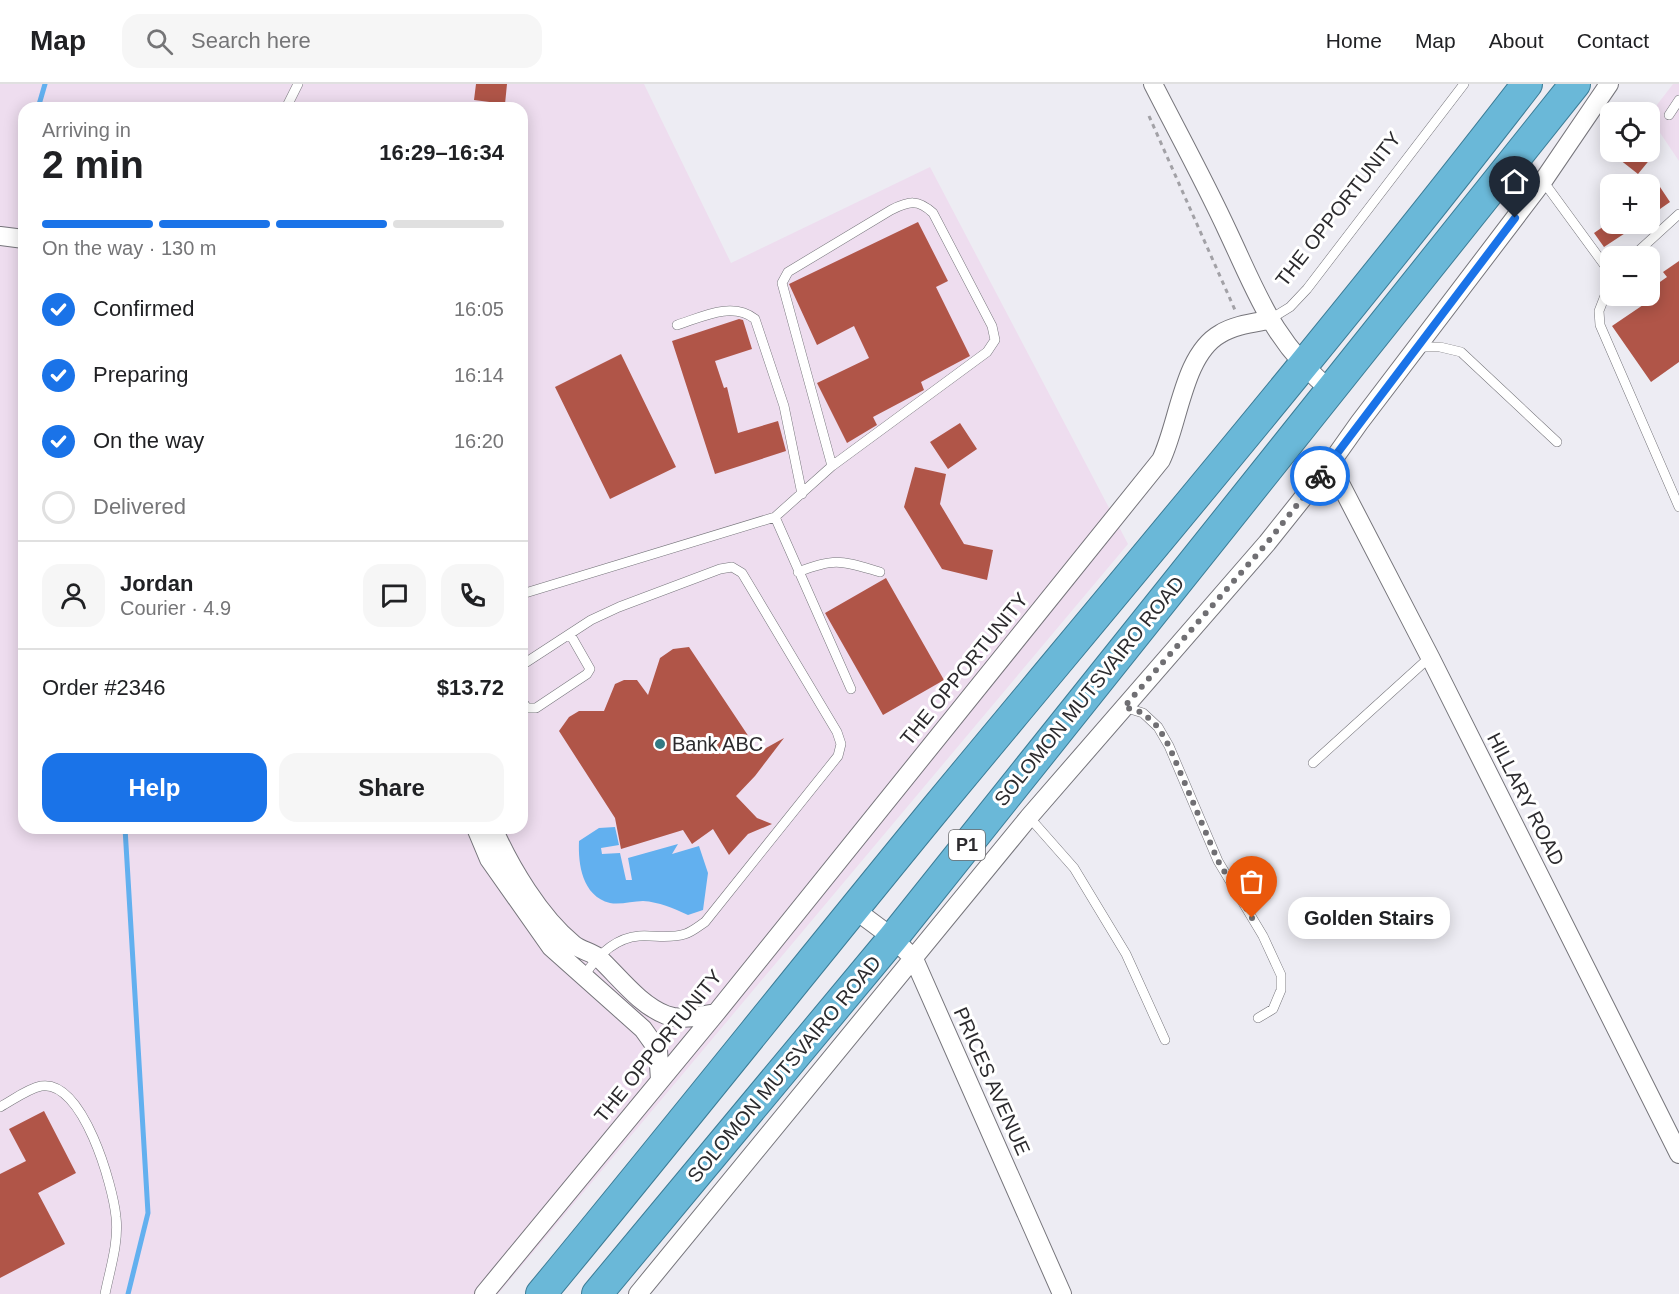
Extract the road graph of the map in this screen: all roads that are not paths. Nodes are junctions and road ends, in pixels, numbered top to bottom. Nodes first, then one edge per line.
1 (298, 84) edge
2 (1153, 84) edge
3 (1464, 84) edge
4 (1527, 84) edge
5 (1575, 84) edge
6 (1610, 84) edge
7 (1679, 100) edge
8 (289, 102) edge
9 (1669, 115) dead end
10 (1543, 181) junction
11 (1679, 214) edge
12 (0, 236) edge
13 (18, 238) edge
14 (1644, 246) edge
15 (1600, 259) edge
16 (1601, 306) edge
17 (1269, 320) junction
18 (677, 325) dead end
19 (1416, 347) junction
20 (1302, 366) junction
21 (1332, 392) junction
22 (1557, 442) dead end
23 (1330, 464) junction
24 (832, 466) junction
25 (802, 494) junction
26 (1679, 507) edge
27 (775, 517) junction
28 (798, 572) junction
29 (880, 572) dead end
30 (528, 592) edge
31 (570, 634) junction
32 (1430, 657) junction
33 (528, 661) edge
34 (851, 689) dead end
35 (1124, 707) junction
36 (528, 708) edge
37 (1313, 763) dead end
38 (1029, 817) junction
39 (479, 834) edge
40 (496, 834) edge
41 (854, 909) junction
42 (893, 938) junction
43 (597, 956) junction
44 (914, 960) junction
45 (584, 976) junction
46 (716, 1012) junction
47 (1258, 1018) dead end
48 (1165, 1041) dead end
49 (660, 1080) junction
50 (0, 1107) edge
51 (1679, 1154) edge
52 (105, 1294) edge
53 (484, 1294) edge
54 (541, 1294) edge
55 (597, 1294) edge
56 (638, 1294) edge
57 (1062, 1294) edge

1 - 8 lane
2 - 17 street
3 - 17 lane, THE OPPORTUNITY
4 - 20 highway, P1
5 - 21 highway, SOLOMON MUTSVAIRO ROAD / P1
6 - 10 street
7 - 9 lane
10 - 15 lane
10 - 19 street
11 - 14 lane
12 - 13 street
16 - 26 lane
17 - 20 street
17 - 46 street, THE OPPORTUNITY
18 - 25 lane
19 - 22 lane
19 - 23 street
20 - 21 street
20 - 41 highway, P1
21 - 42 highway, SOLOMON MUTSVAIRO ROAD / P1
23 - 32 street, HILLARY ROAD
23 - 35 street
24 - 24 lane
24 - 25 lane
25 - 27 lane
27 - 28 lane
27 - 30 lane
28 - 29 lane
28 - 34 lane
31 - 33 lane
31 - 36 lane
31 - 43 lane
32 - 37 lane
32 - 51 street, HILLARY ROAD
35 - 38 street
35 - 47 lane
38 - 44 street
38 - 48 lane
39 - 45 street
40 - 43 street
41 - 42 street, PRICES AVENUE
41 - 54 highway, P1
42 - 44 street, PRICES AVENUE
42 - 55 highway, SOLOMON MUTSVAIRO ROAD / P1
43 - 45 lane
43 - 46 street
44 - 56 street
44 - 57 street, PRICES AVENUE
45 - 49 street
46 - 49 street, THE OPPORTUNITY
49 - 53 street, THE OPPORTUNITY
50 - 52 lane

